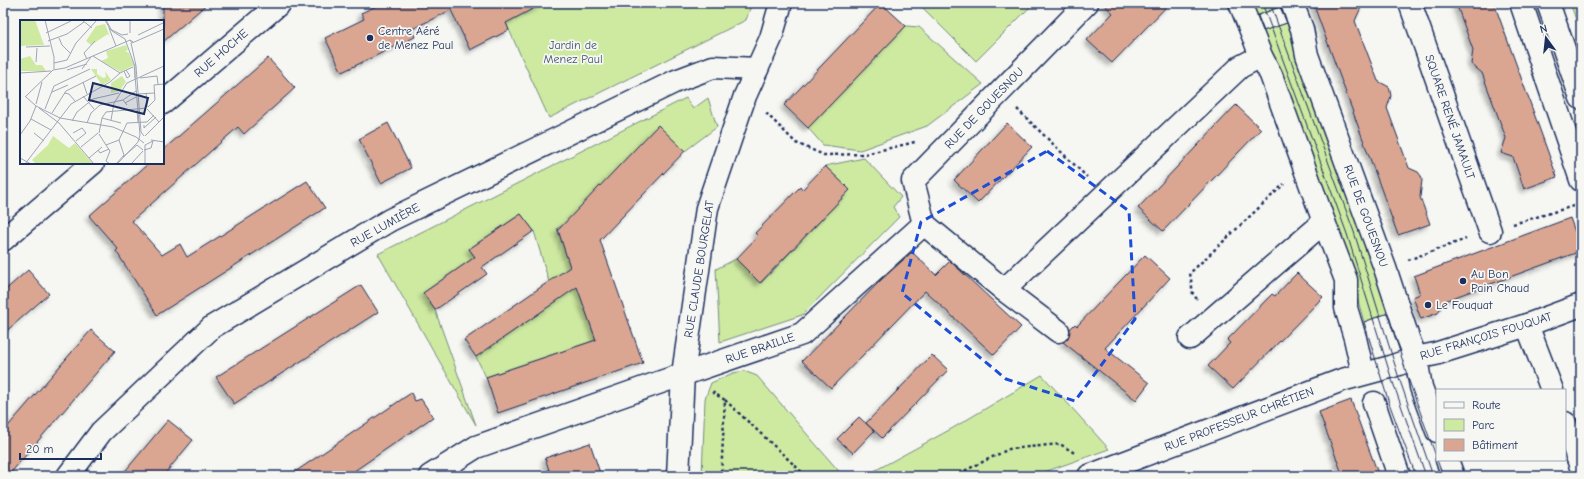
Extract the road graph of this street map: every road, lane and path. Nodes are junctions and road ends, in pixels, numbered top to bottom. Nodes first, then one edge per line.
1 (280, 3) edge
2 (781, 3) edge
3 (902, 3) edge
4 (909, 3) edge
5 (1087, 3) edge
6 (1240, 3) edge
7 (1292, 3) edge
8 (1410, 3) edge
9 (1521, 3) edge
10 (1548, 3) edge
11 (1260, 56) junction
12 (757, 69) junction
13 (1000, 92) junction
14 (746, 96) junction
15 (1581, 98) edge
16 (164, 102) edge
17 (917, 142) dead end
18 (92, 164) edge
19 (1303, 166) junction
20 (1581, 180) edge
21 (1105, 195) junction
22 (1324, 222) junction
23 (924, 224) junction
24 (1490, 231) dead end
25 (3, 240) edge
26 (1004, 290) junction
27 (1581, 305) edge
28 (1214, 318) junction
29 (1527, 325) junction
30 (1058, 331) dead end
31 (1190, 338) dead end
32 (1416, 358) junction
33 (1390, 367) joint
34 (1363, 373) junction
35 (683, 374) junction
36 (1552, 389) edge
37 (725, 400) junction
38 (1374, 403) dead end
39 (1566, 427) edge
40 (1436, 428) edge
41 (1447, 461) edge
42 (1581, 467) edge
43 (1091, 475) edge
44 (68, 476) edge
45 (430, 476) edge
46 (678, 476) edge
47 (721, 476) edge
48 (806, 476) edge
49 (954, 476) edge
50 (1399, 476) edge
51 (1453, 476) edge

1 - 16 street, RUE HOCHE
2 - 12 street, RUE CLAUDE BOURGELAT
3 - 4 path
5 - 13 street, RUE DE GOUESNOU
6 - 11 street
7 - 32 street, RUE DE GOUESNOU
8 - 24 street, SQUARE RENÉ JAMAULT
9 - 20 street
10 - 15 street
11 - 19 street
11 - 21 street
12 - 14 street, RUE CLAUDE BOURGELAT
12 - 44 street, RUE LUMIÈRE
13 - 21 path
13 - 23 street, RUE DE GOUESNOU
14 - 17 path
14 - 35 street, RUE CLAUDE BOURGELAT
18 - 25 street
19 - 22 street
19 - 28 path
21 - 26 street
22 - 28 street
22 - 34 street
23 - 26 street
23 - 35 street, RUE BRAILLE
26 - 30 street
27 - 29 street, RUE FRANÇOIS FOUQUAT
28 - 31 street
29 - 32 street, RUE FRANÇOIS FOUQUAT
29 - 36 street
32 - 33 street, RUE FRANÇOIS FOUQUAT
32 - 40 street, RUE DE GOUESNOU
33 - 34 street, RUE PROFESSEUR CHRÉTIEN
34 - 43 street, RUE PROFESSEUR CHRÉTIEN
35 - 37 path
35 - 45 street, RUE BRAILLE
35 - 46 street, RUE CLAUDE BOURGELAT
37 - 47 path
37 - 48 path
38 - 50 street
39 - 42 street
41 - 51 street
43 - 49 path

